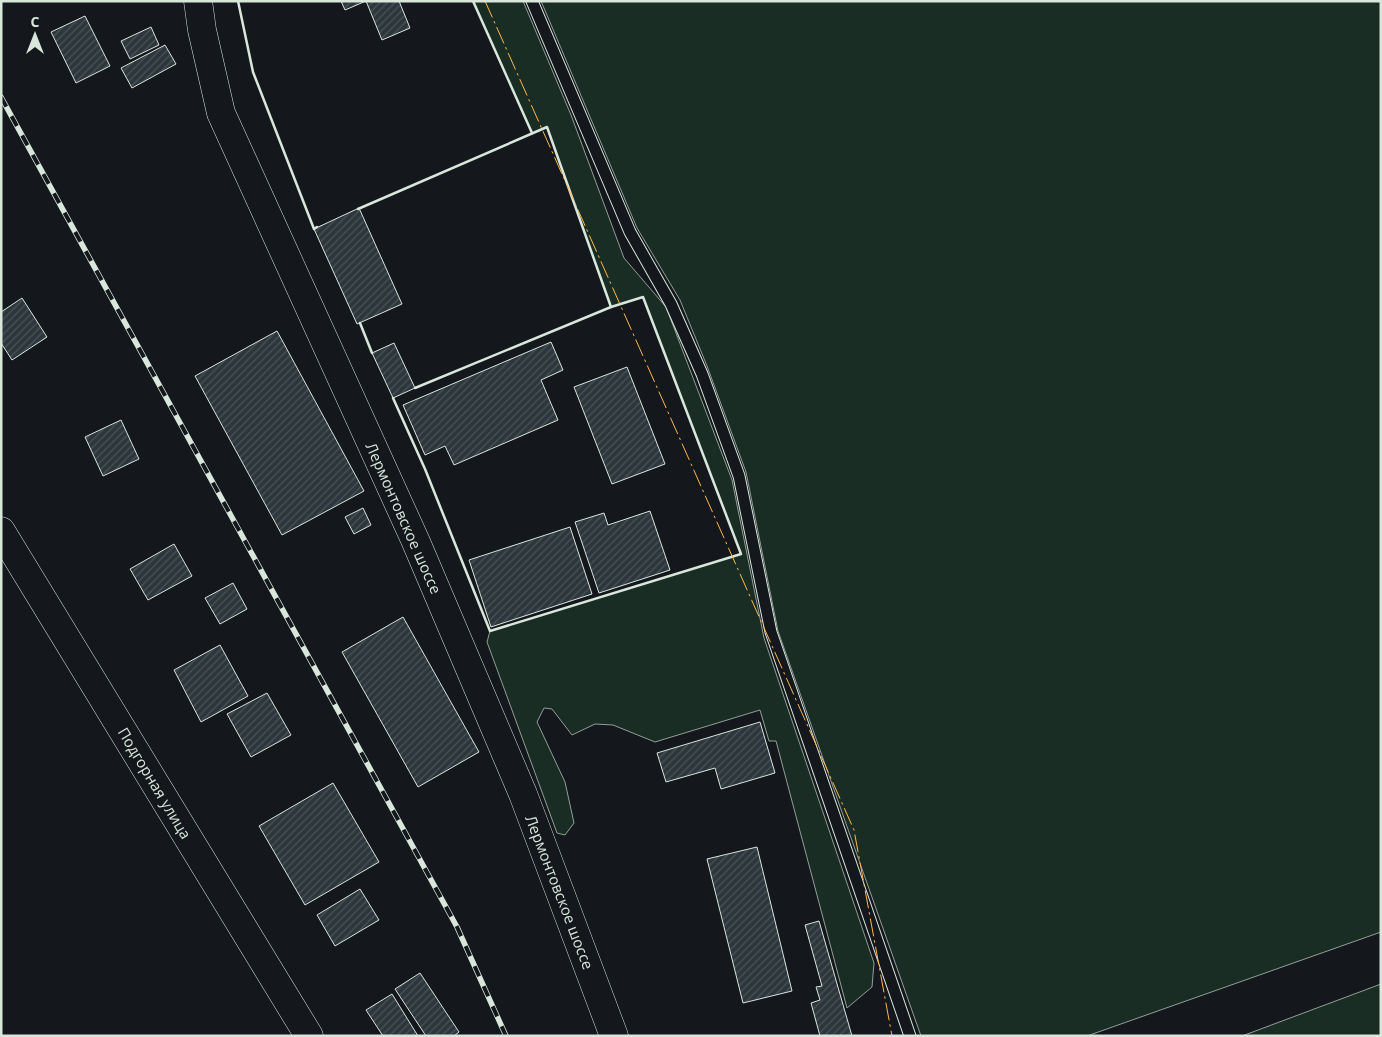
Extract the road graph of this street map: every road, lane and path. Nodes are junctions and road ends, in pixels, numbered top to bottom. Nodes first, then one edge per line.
1 (198, 1) edge
2 (532, 1) edge
3 (1, 531) edge
4 (308, 1036) edge
5 (614, 1036) edge
6 (910, 1036) edge

1 - 5 street, Лермонтовское шоссе
2 - 6 lane
3 - 4 street, Подгорная улица

